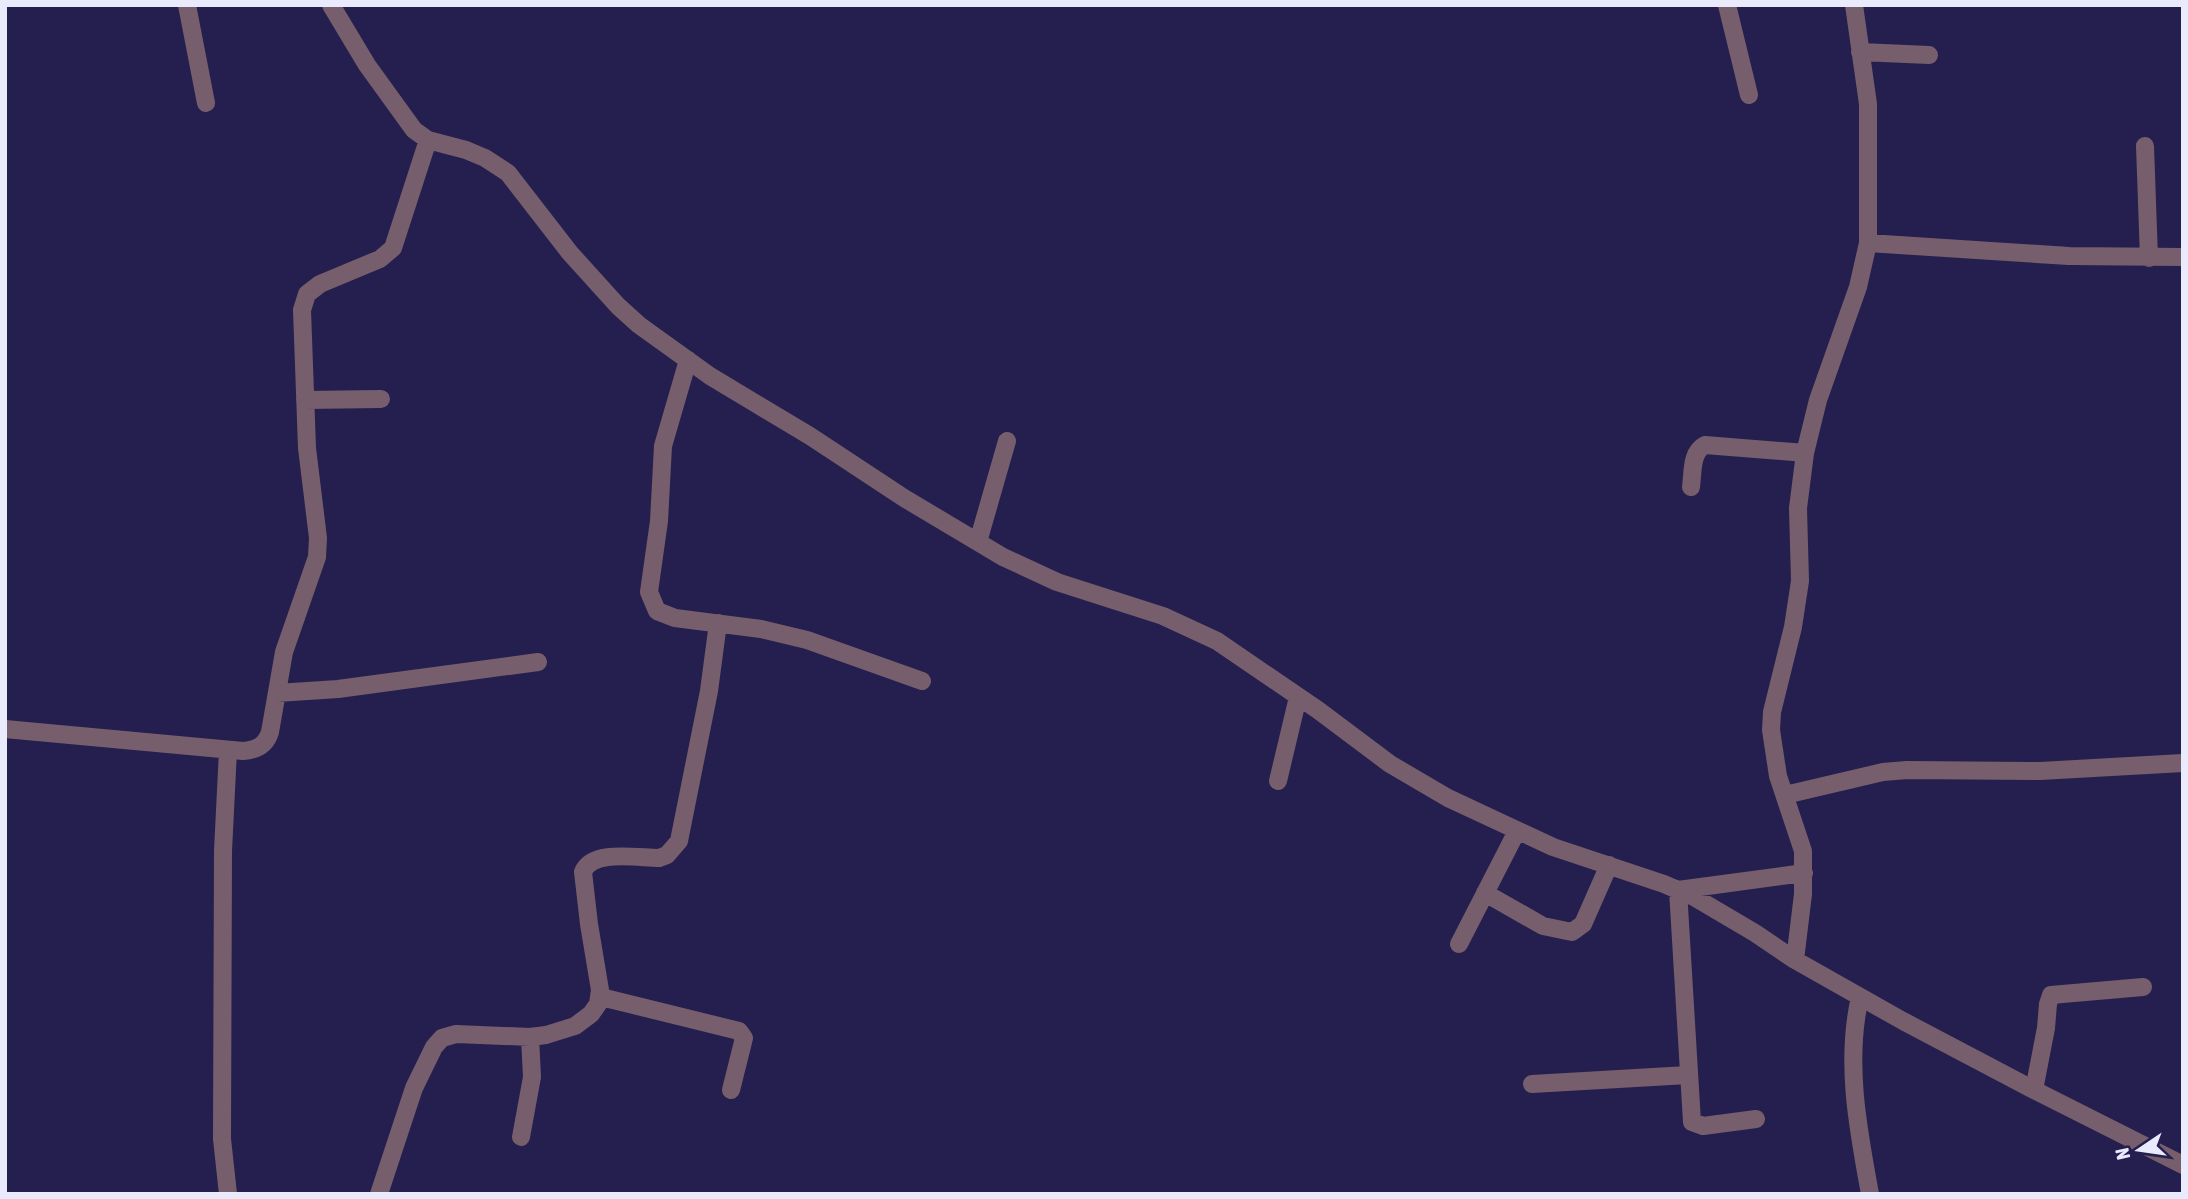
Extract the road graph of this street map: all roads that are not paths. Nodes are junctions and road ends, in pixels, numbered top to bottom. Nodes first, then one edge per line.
1 (187, 5) edge
2 (331, 5) edge
3 (1727, 5) edge
4 (1854, 5) edge
5 (1860, 52) junction
6 (1929, 55) dead end
7 (1749, 95) dead end
8 (205, 103) dead end
9 (428, 140) junction
10 (2145, 146) dead end
11 (1868, 243) junction
12 (2183, 257) edge
13 (2149, 258) junction
14 (688, 360) junction
15 (381, 399) dead end
16 (305, 400) junction
17 (1007, 441) dead end
18 (1805, 453) junction
19 (1691, 487) dead end
20 (978, 542) junction
21 (718, 623) junction
22 (538, 662) dead end
23 (922, 681) dead end
24 (277, 693) junction
25 (1298, 697) junction
26 (5, 729) edge
27 (228, 750) junction
28 (2183, 763) edge
29 (1278, 781) dead end
30 (1785, 795) junction
31 (1517, 831) junction
32 (1609, 865) junction
33 (1804, 873) junction
34 (1678, 890) junction
35 (1485, 893) junction
36 (1459, 944) dead end
37 (1796, 960) junction
38 (2143, 987) dead end
39 (1860, 996) junction
40 (601, 997) junction
41 (530, 1037) junction
42 (1688, 1075) junction
43 (1532, 1084) dead end
44 (731, 1090) dead end
45 (2034, 1090) junction
46 (1756, 1119) dead end
47 (521, 1137) dead end
48 (2183, 1165) edge
49 (228, 1194) edge
50 (379, 1194) edge
51 (1870, 1194) edge

1 - 8 street
2 - 9 street
3 - 7 street
4 - 5 street
5 - 6 street
5 - 11 street
9 - 14 street
9 - 16 street
10 - 13 street
11 - 13 street
11 - 18 street
12 - 13 street
14 - 20 street
14 - 21 street
15 - 16 street
16 - 24 street
17 - 20 street
18 - 19 street
18 - 30 street
20 - 25 street
21 - 23 street
21 - 40 street
22 - 24 street
24 - 27 street
25 - 29 street
25 - 31 street
26 - 27 street
27 - 49 street
28 - 30 street
30 - 33 street
31 - 32 street
31 - 35 street
32 - 34 street
32 - 35 street
33 - 34 street
33 - 37 street
34 - 37 street
34 - 42 street
35 - 36 street
37 - 39 street
38 - 45 street
39 - 45 street
39 - 51 street
40 - 41 street
40 - 44 street
41 - 47 street
41 - 50 street
42 - 43 street
42 - 46 street
45 - 48 street

